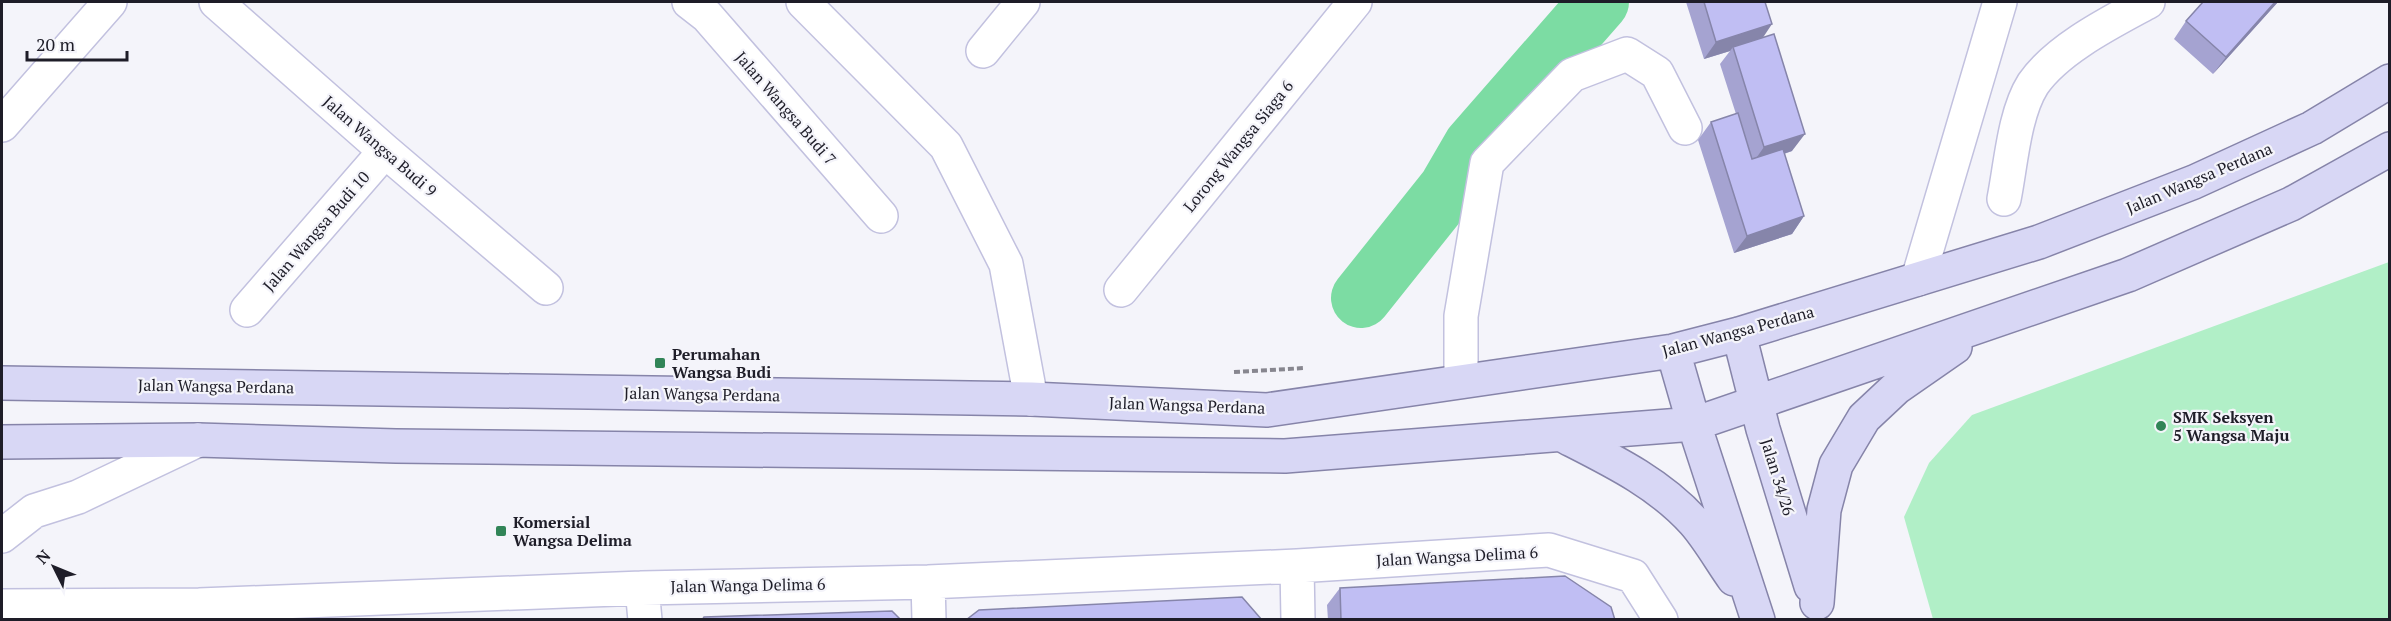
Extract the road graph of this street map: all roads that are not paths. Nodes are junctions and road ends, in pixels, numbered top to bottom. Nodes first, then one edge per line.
1 (110, 2) edge
2 (216, 2) edge
3 (689, 2) edge
4 (803, 2) edge
5 (1023, 2) edge
6 (1355, 2) edge
7 (2000, 2) edge
8 (2148, 2) edge
9 (983, 51) dead end
10 (2390, 81) edge
11 (2, 125) edge
12 (1684, 128) dead end
13 (2390, 149) edge
14 (385, 151) junction
15 (2004, 199) dead end
16 (881, 216) dead end
17 (1918, 279) junction
18 (546, 288) dead end
19 (1121, 290) dead end
20 (247, 310) dead end
21 (1989, 324) junction
22 (1739, 334) junction
23 (1673, 351) junction
24 (1461, 381) junction
25 (2, 383) edge
26 (1031, 399) junction
27 (1757, 404) junction
28 (1694, 424) junction
29 (1562, 435) junction
30 (198, 440) junction
31 (9, 447) edge
32 (2, 536) edge
33 (1297, 566) junction
34 (928, 582) junction
35 (4, 602) edge
36 (644, 604) edge
37 (1819, 611) edge
38 (199, 612) edge
39 (1755, 612) edge
40 (929, 620) edge
41 (1298, 620) edge
42 (1661, 620) edge

1 - 11 street
2 - 14 street, Jalan Wangsa Budi 9
3 - 16 street, Jalan Wangsa Budi 7
4 - 26 street
5 - 9 street
6 - 19 street, Lorong Wangsa Siaga 6
7 - 17 street
8 - 15 street
10 - 17 main road, Jalan Wangsa Perdana
12 - 24 street
13 - 21 main road
14 - 18 street, Jalan Wangsa Budi 9
14 - 20 street, Jalan Wangsa Budi 10
17 - 22 main road, Jalan Wangsa Perdana
21 - 27 main road
21 - 37 main road
22 - 23 main road, Jalan Wangsa Perdana
22 - 27 main road, Jalan 34/26
23 - 24 main road, Jalan Wangsa Perdana
23 - 28 main road
24 - 26 main road, Jalan Wangsa Perdana
25 - 26 main road, Jalan Wangsa Perdana
27 - 28 main road
27 - 37 main road, Jalan 34/26
28 - 29 main road
28 - 39 main road
29 - 30 main road
29 - 39 main road
30 - 31 main road
30 - 32 street
33 - 34 street, Jalan Wanga Delima 6
33 - 41 street
33 - 42 street, Jalan Wangsa Delima 6
34 - 36 street, Jalan Wanga Delima 6
34 - 40 street
35 - 38 street, Jalan Wanga Delima 6
36 - 38 street, Jalan Wanga Delima 6

